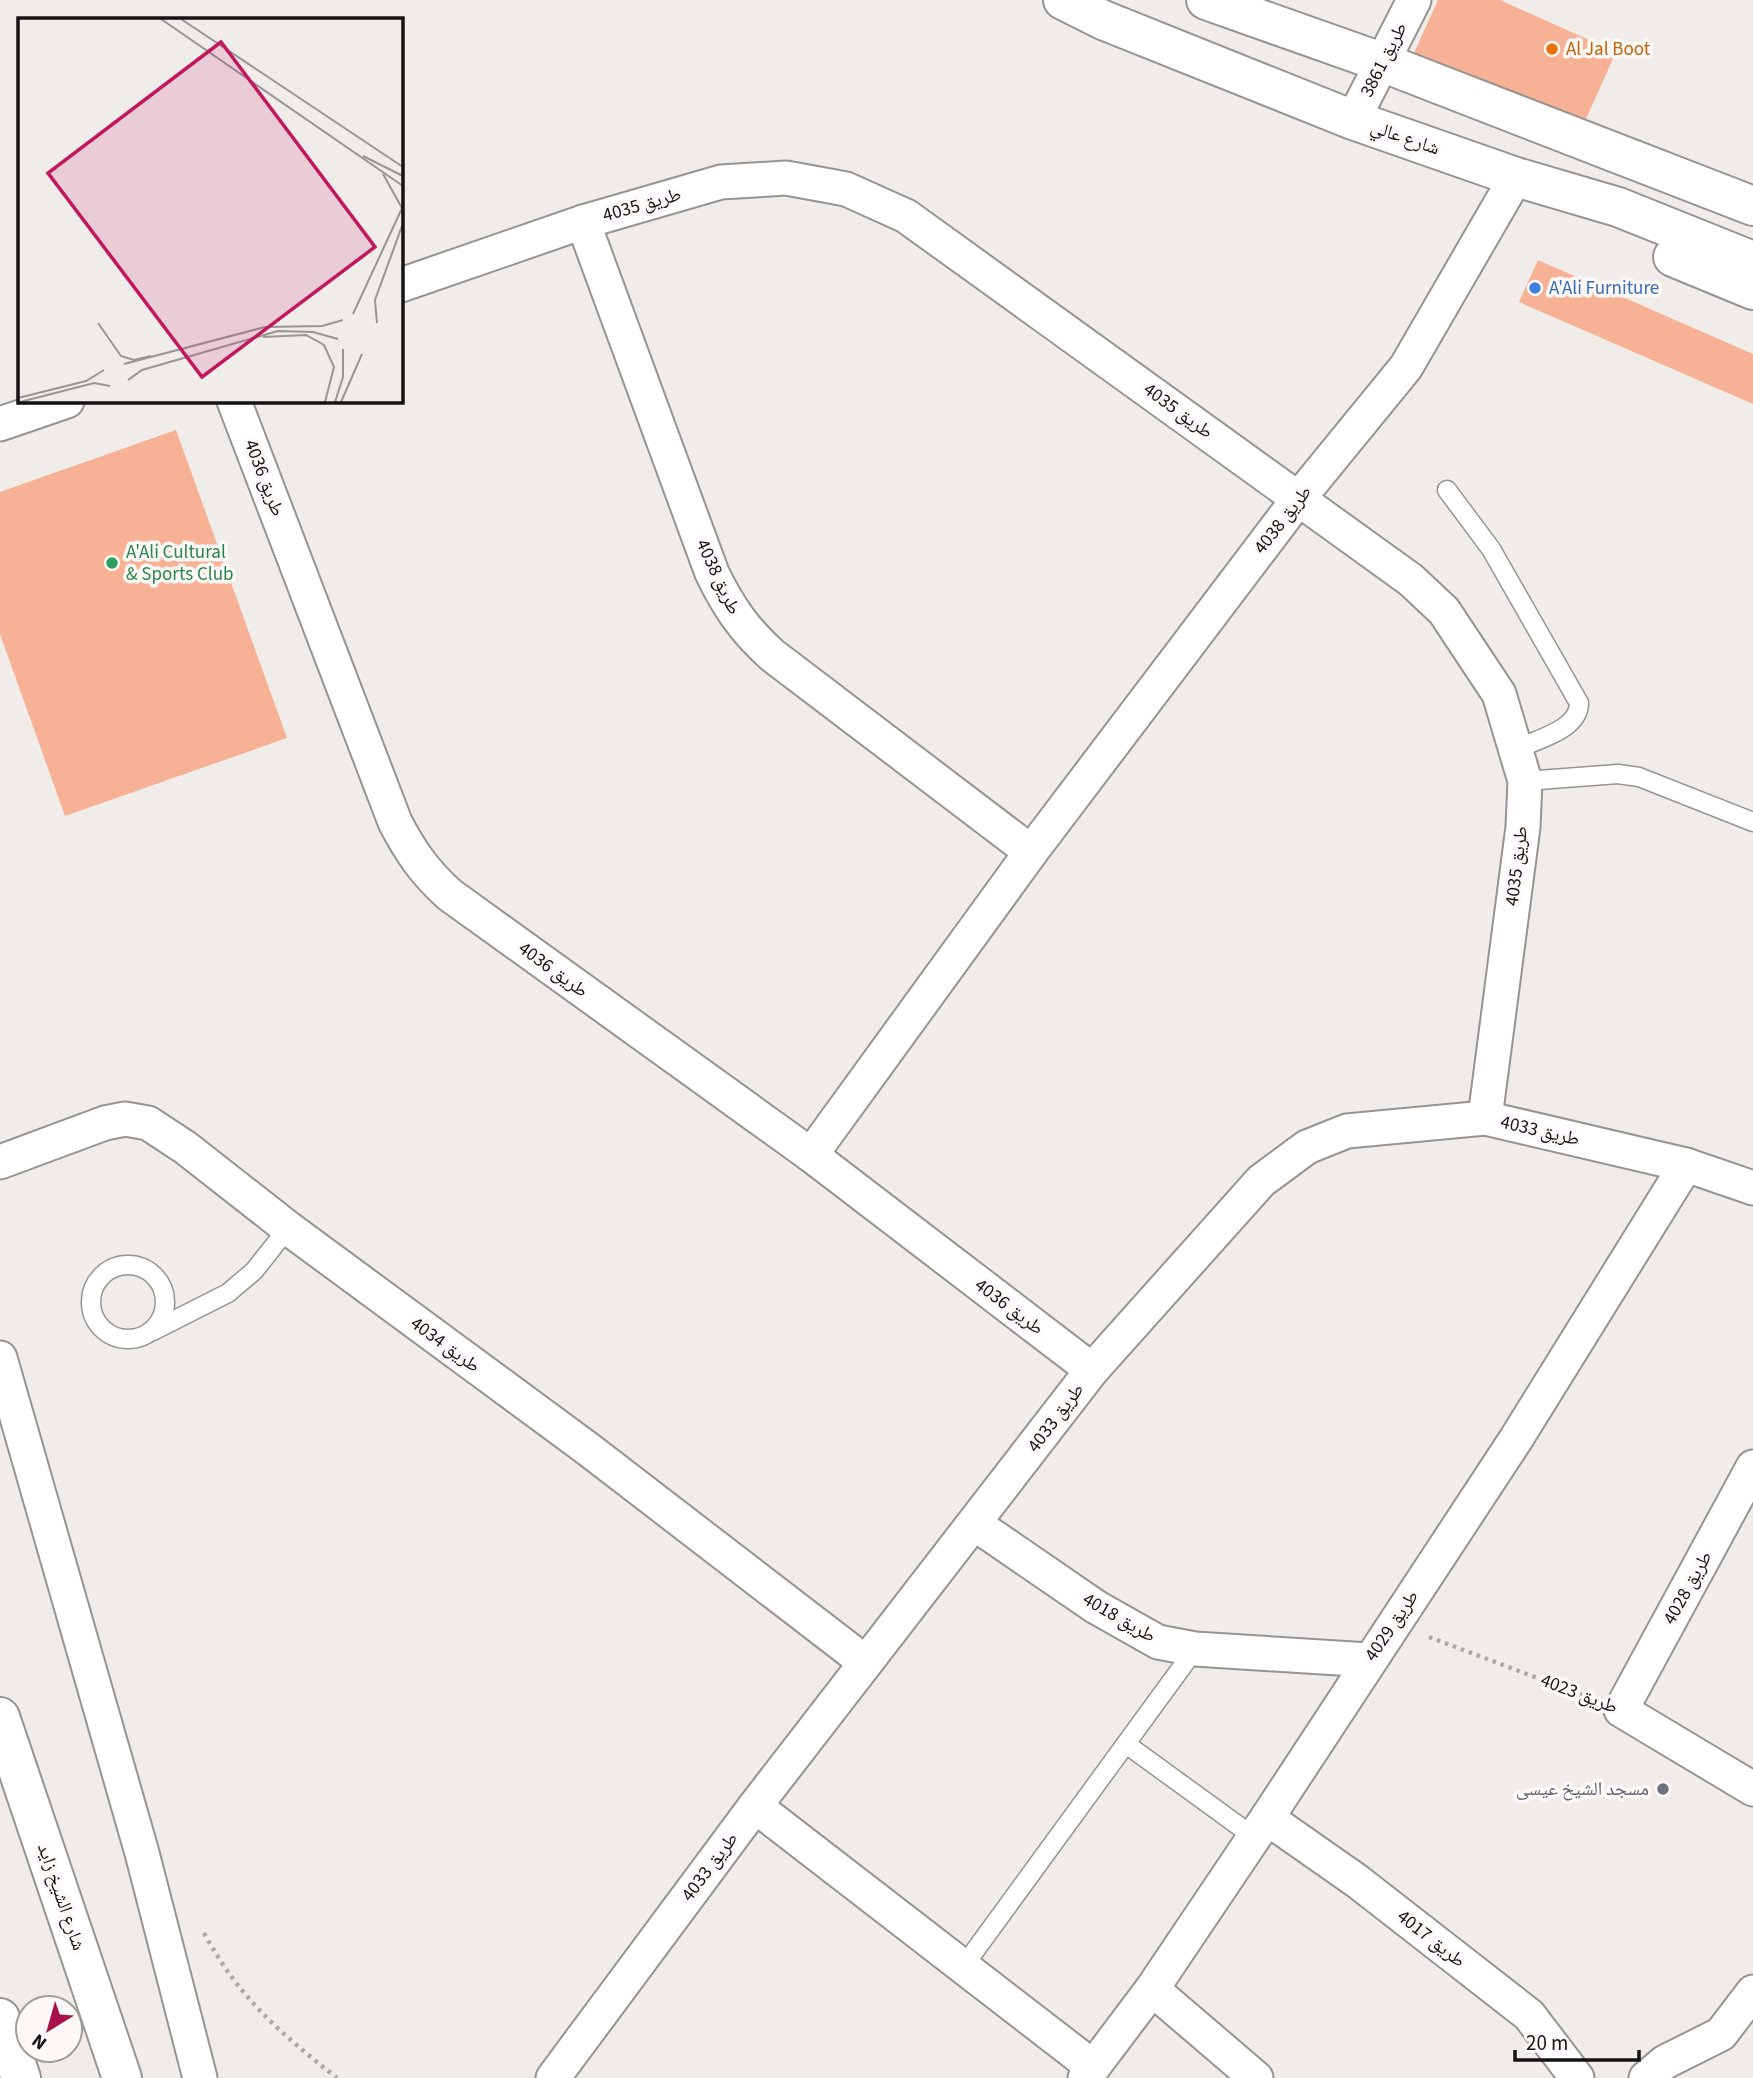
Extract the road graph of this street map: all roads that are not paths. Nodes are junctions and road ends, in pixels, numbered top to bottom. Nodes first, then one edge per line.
1 (1063, 0) edge
2 (1414, 0) edge
3 (1218, 3) edge
4 (1384, 63) junction
5 (1353, 120) junction
6 (1516, 177) junction
7 (1753, 206) edge
8 (583, 222) junction
9 (1753, 261) edge
10 (402, 285) edge
11 (1753, 290) edge
12 (64, 402) edge
13 (234, 402) edge
14 (0, 424) edge
15 (1447, 490) dead end
16 (1299, 498) junction
17 (1517, 749) junction
18 (1525, 781) junction
19 (1753, 822) edge
20 (1031, 852) junction
21 (1485, 1118) junction
22 (811, 1155) junction
23 (0, 1162) edge
24 (1686, 1165) junction
25 (1753, 1188) edge
26 (288, 1228) junction
27 (150, 1332) junction
28 (0, 1358) edge
29 (1092, 1370) junction
30 (1753, 1467) edge
31 (975, 1524) junction
32 (1195, 1649) junction
33 (1369, 1660) junction
34 (865, 1662) junction
35 (1621, 1710) joint
36 (0, 1717) edge
37 (1126, 1744) junction
38 (1753, 1788) edge
39 (755, 1806) junction
40 (1261, 1828) junction
41 (963, 1967) junction
42 (1152, 1989) junction
43 (1753, 1992) edge
44 (0, 2018) edge
45 (1089, 2073) edge
46 (21, 2078) edge
47 (122, 2078) edge
48 (200, 2078) edge
49 (553, 2078) edge
50 (1256, 2078) edge
51 (1577, 2078) edge
52 (1646, 2078) edge

1 - 5 street, شارع عالي
2 - 4 street, طريق 3861
3 - 4 street
4 - 5 street, طريق 3861
4 - 7 street
5 - 6 street, شارع عالي
6 - 9 street, شارع عالي
6 - 11 street
6 - 16 street, طريق 4038
8 - 10 street, طريق 4035
8 - 16 street, طريق 4035
8 - 20 street, طريق 4038
12 - 14 street
13 - 22 street, طريق 4036
15 - 17 lane
16 - 17 street, طريق 4035
16 - 20 street, طريق 4038
17 - 18 street, طريق 4035
18 - 19 lane
18 - 21 street, طريق 4035
20 - 22 street, طريق 4038
21 - 24 street, طريق 4033
21 - 29 street, طريق 4033
22 - 29 street, طريق 4036
23 - 26 street, طريق 4034
24 - 25 street, طريق 4033
24 - 33 street, طريق 4029
26 - 27 lane
26 - 34 street, طريق 4034
27 - 27 lane
28 - 48 street
29 - 31 street, طريق 4033
30 - 35 street, طريق 4028
31 - 32 street, طريق 4018
31 - 34 street, طريق 4033
32 - 33 street, طريق 4018
32 - 37 lane
33 - 40 street, طريق 4029
34 - 39 street, طريق 4033
35 - 38 street, طريق 4023
36 - 47 street, شارع الشيخ زايد
37 - 40 lane
37 - 41 lane
39 - 41 street
39 - 49 street, طريق 4033
40 - 42 street, طريق 4029
40 - 51 street, طريق 4017
41 - 45 street
42 - 45 street, طريق 4029
42 - 50 street
43 - 52 street
44 - 46 street

